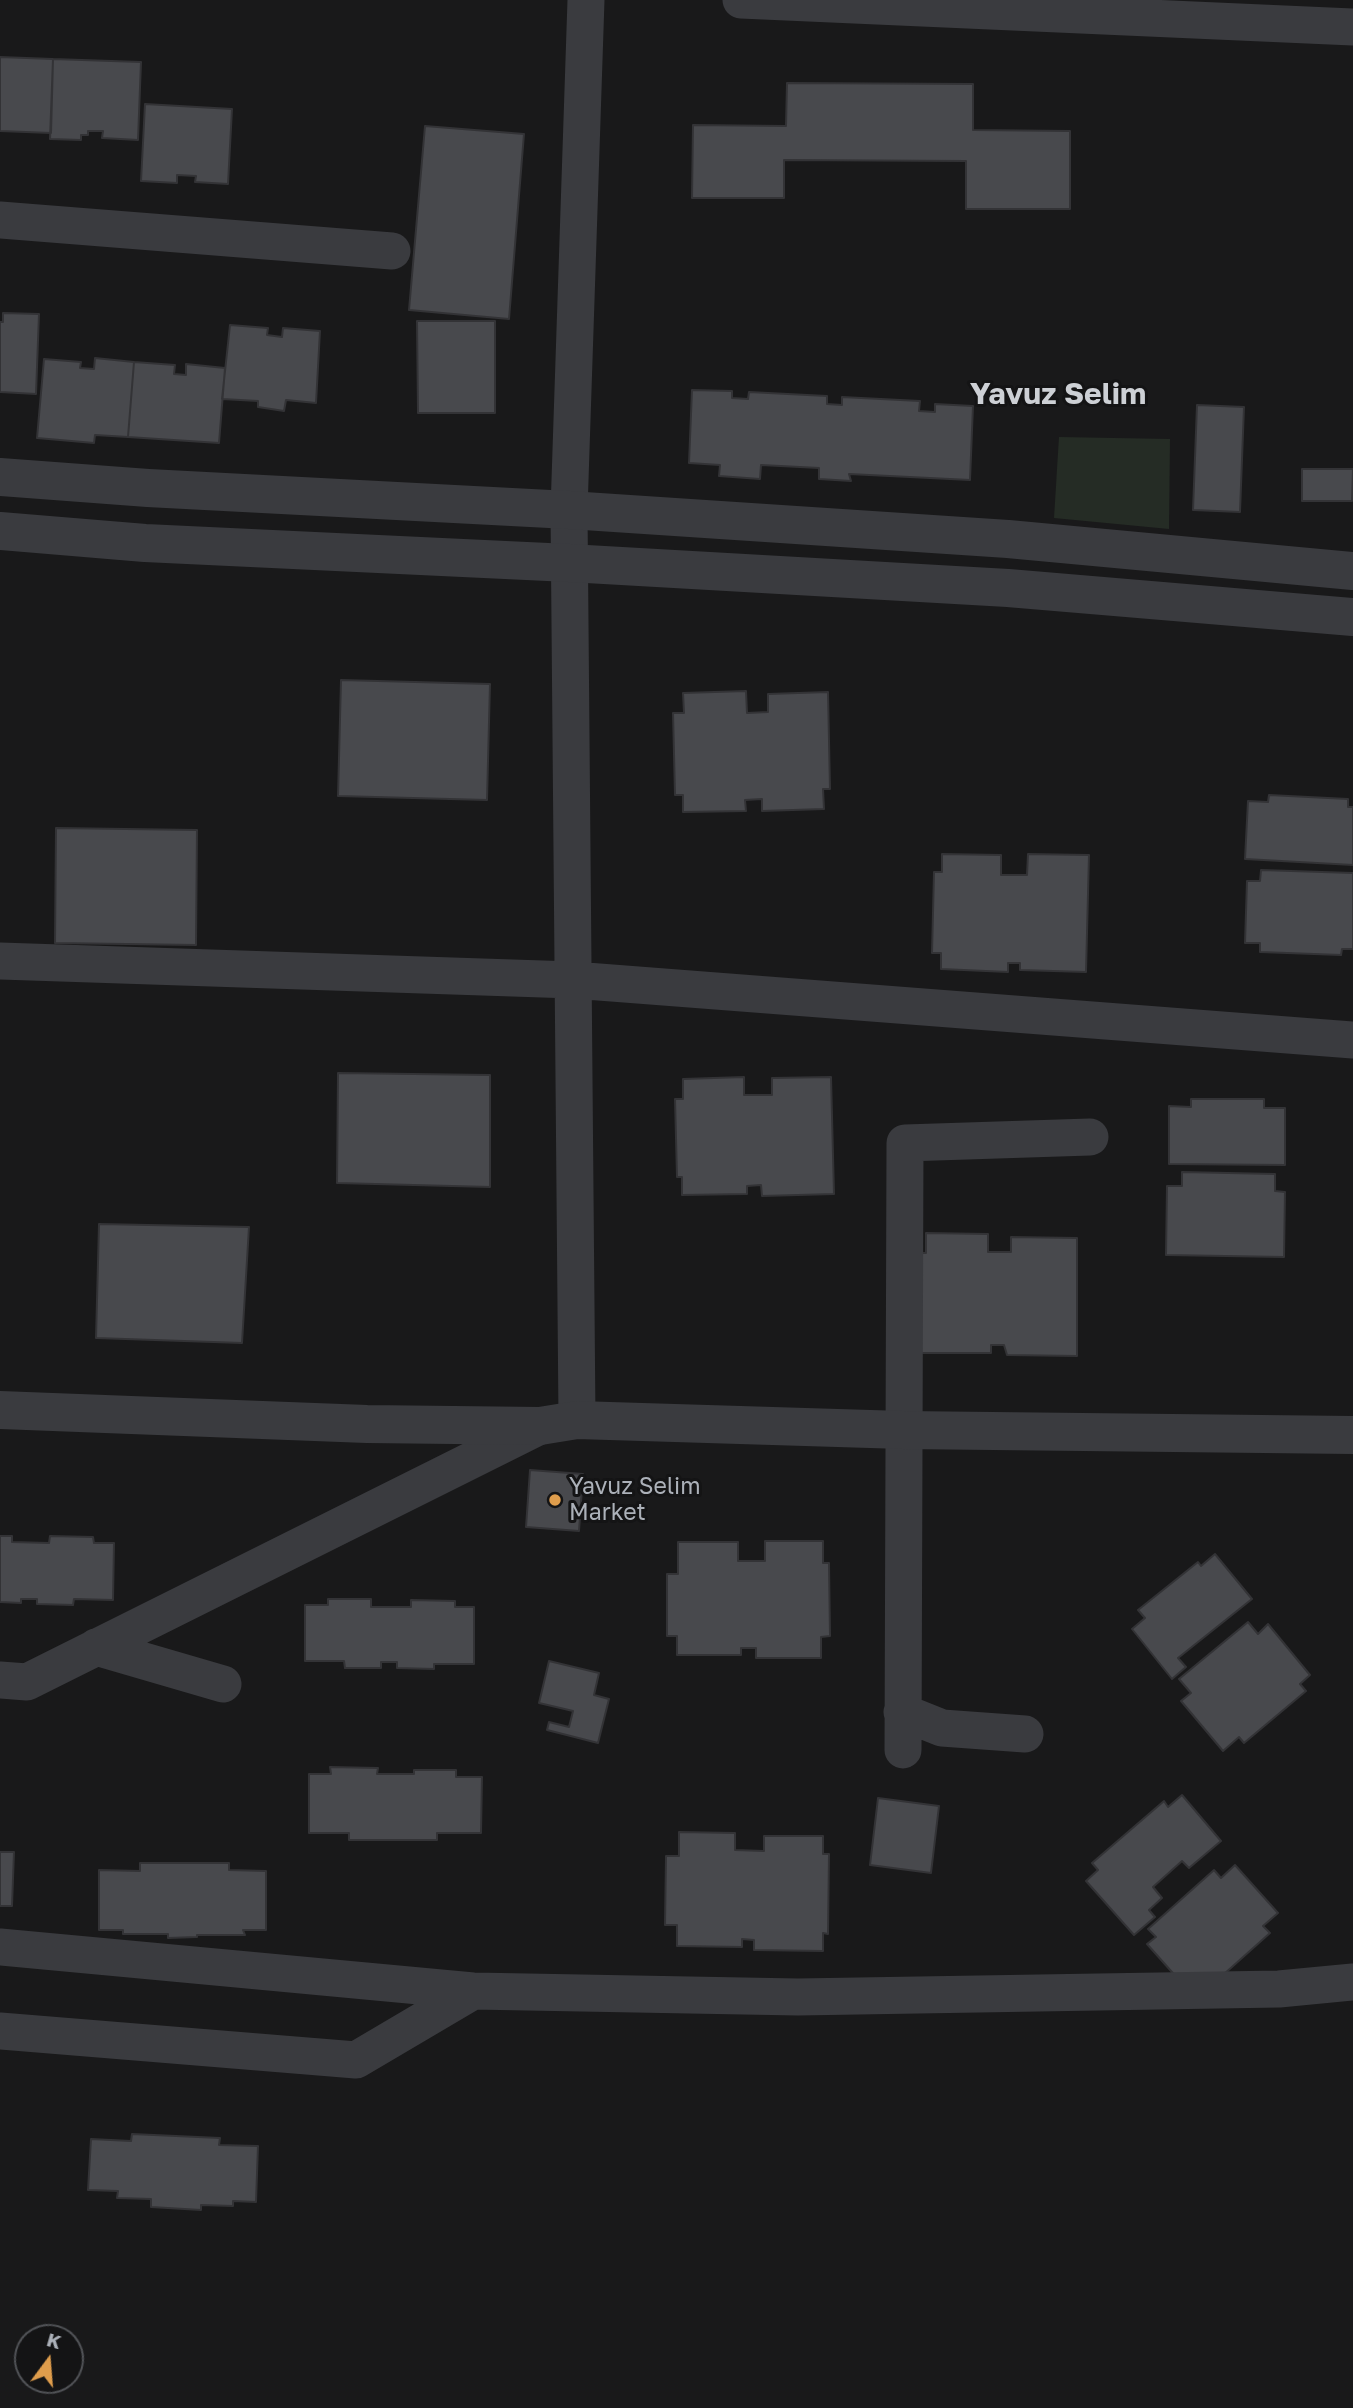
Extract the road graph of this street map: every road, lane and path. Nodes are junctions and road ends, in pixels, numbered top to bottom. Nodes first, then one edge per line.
1 (586, 0) edge
2 (741, 0) edge
3 (1353, 26) edge
4 (0, 220) edge
5 (392, 251) dead end
6 (0, 477) edge
7 (148, 488) junction
8 (569, 510) junction
9 (0, 531) edge
10 (1008, 540) junction
11 (145, 543) junction
12 (569, 563) junction
13 (1353, 570) edge
14 (1008, 588) junction
15 (1353, 617) edge
16 (0, 961) edge
17 (573, 980) junction
18 (1353, 1040) edge
19 (1090, 1137) dead end
20 (0, 1410) edge
21 (577, 1419) junction
22 (540, 1426) junction
23 (903, 1430) junction
24 (1353, 1436) edge
25 (96, 1647) junction
26 (0, 1680) edge
27 (223, 1684) dead end
28 (902, 1712) junction
29 (1025, 1734) dead end
30 (902, 1751) dead end
31 (0, 1947) edge
32 (1353, 1982) edge
33 (473, 1991) junction
34 (0, 2031) edge

1 - 8 street
2 - 3 street
4 - 5 street
6 - 7 street
7 - 8 street
7 - 11 street
8 - 10 street
8 - 12 street
9 - 11 street
10 - 13 street
10 - 14 street
11 - 12 street
12 - 14 street
12 - 17 street
14 - 15 street
16 - 17 street
17 - 18 street
17 - 21 street
19 - 23 street
20 - 22 street
21 - 22 street
21 - 23 street
22 - 25 street
23 - 24 street
23 - 28 street
25 - 26 street
25 - 27 street
28 - 29 street
28 - 30 street
31 - 33 street
32 - 33 street
33 - 34 street

